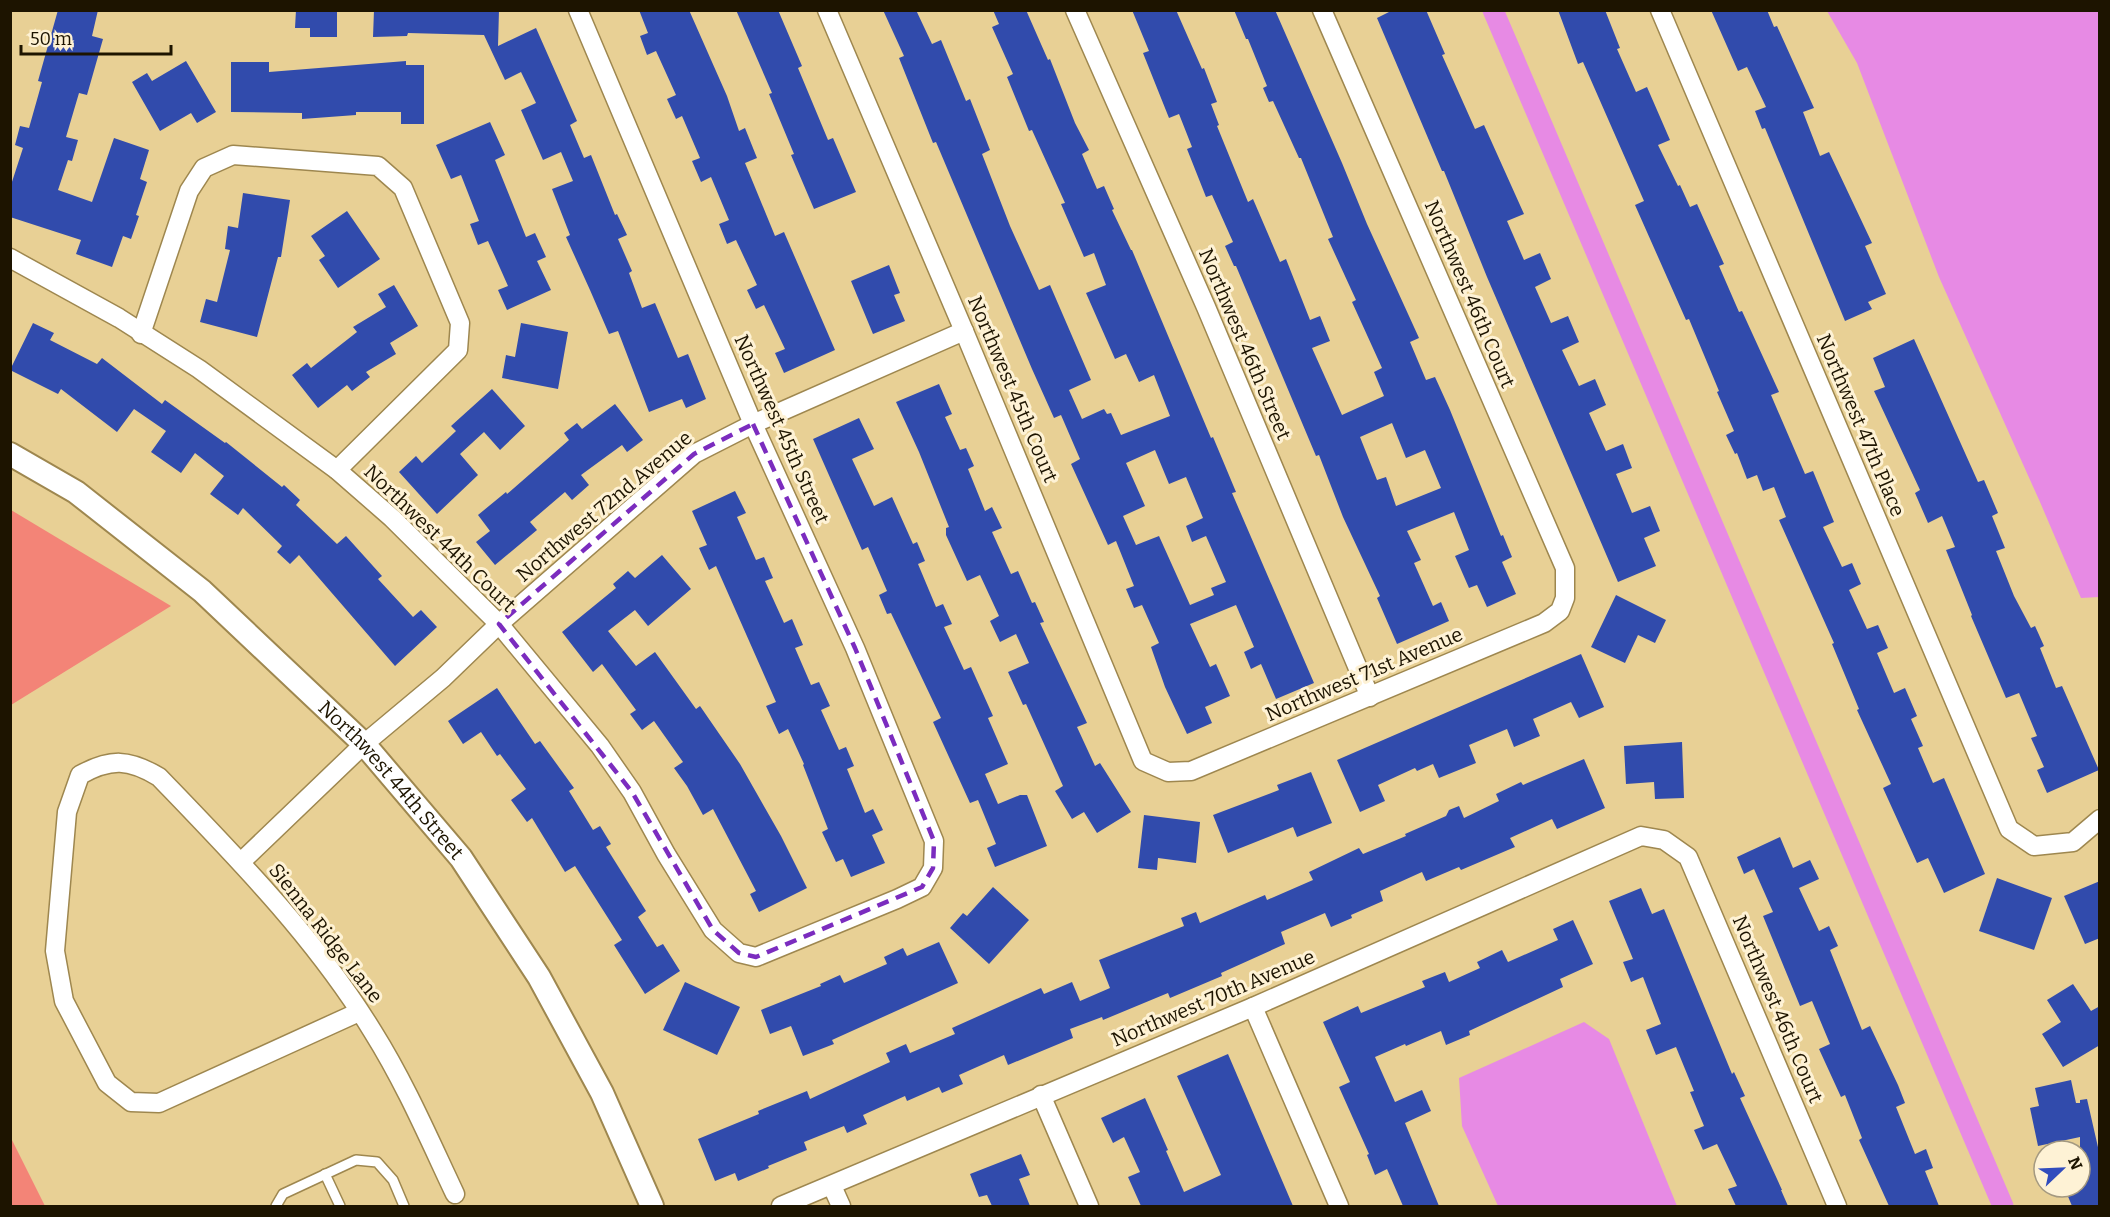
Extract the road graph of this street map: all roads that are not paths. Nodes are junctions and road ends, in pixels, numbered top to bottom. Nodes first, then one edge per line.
1 (578, 10) edge
2 (827, 10) edge
3 (1075, 10) edge
4 (1322, 10) edge
5 (1660, 10) edge
6 (10, 258) edge
7 (964, 331) junction
8 (141, 334) junction
9 (753, 424) junction
10 (10, 454) edge
11 (337, 470) junction
12 (1565, 598) joint
13 (499, 624) junction
14 (1370, 697) junction
15 (364, 744) junction
16 (1168, 772) joint
17 (2100, 819) edge
18 (1664, 840) joint
19 (241, 862) junction
20 (739, 953) joint
21 (1253, 1007) junction
22 (359, 1012) junction
23 (1041, 1095) junction
24 (325, 1174) junction
25 (832, 1186) junction
26 (455, 1194) dead end
27 (276, 1206) edge
28 (340, 1206) edge
29 (404, 1206) edge
30 (652, 1206) edge
31 (781, 1206) edge
32 (841, 1206) edge
33 (1089, 1206) edge
34 (1339, 1206) edge
35 (1837, 1206) edge

1 - 9 street, Northwest 45th Street
2 - 7 street, Northwest 45th Court
3 - 14 street, Northwest 46th Street
4 - 12 street, Northwest 46th Court
5 - 17 street, Northwest 47th Place
6 - 8 street, Northwest 44th Court
7 - 9 street, Northwest 72nd Avenue
7 - 16 street, Northwest 45th Court
8 - 11 street, Northwest 44th Court
8 - 11 street
9 - 13 street, Northwest 72nd Avenue
9 - 20 street, Northwest 45th Street
10 - 15 street, Northwest 44th Street
11 - 13 street, Northwest 44th Court
12 - 14 street, Northwest 71st Avenue
13 - 15 street, Northwest 72nd Avenue
13 - 20 street, Northwest 44th Court
14 - 16 street, Northwest 71st Avenue
15 - 19 street, Northwest 72nd Avenue
15 - 30 street, Northwest 44th Street
18 - 21 street, Northwest 70th Avenue
18 - 35 street, Northwest 46th Court
19 - 22 street, Sienna Ridge Lane
19 - 22 street, Sienna Ridge Lane
21 - 23 street, Northwest 70th Avenue
21 - 34 street
22 - 26 street, Sienna Ridge Lane
23 - 25 street, Northwest 70th Avenue
23 - 33 street
24 - 27 lane
24 - 28 lane
24 - 29 lane
25 - 31 street, Northwest 70th Avenue
25 - 32 street

